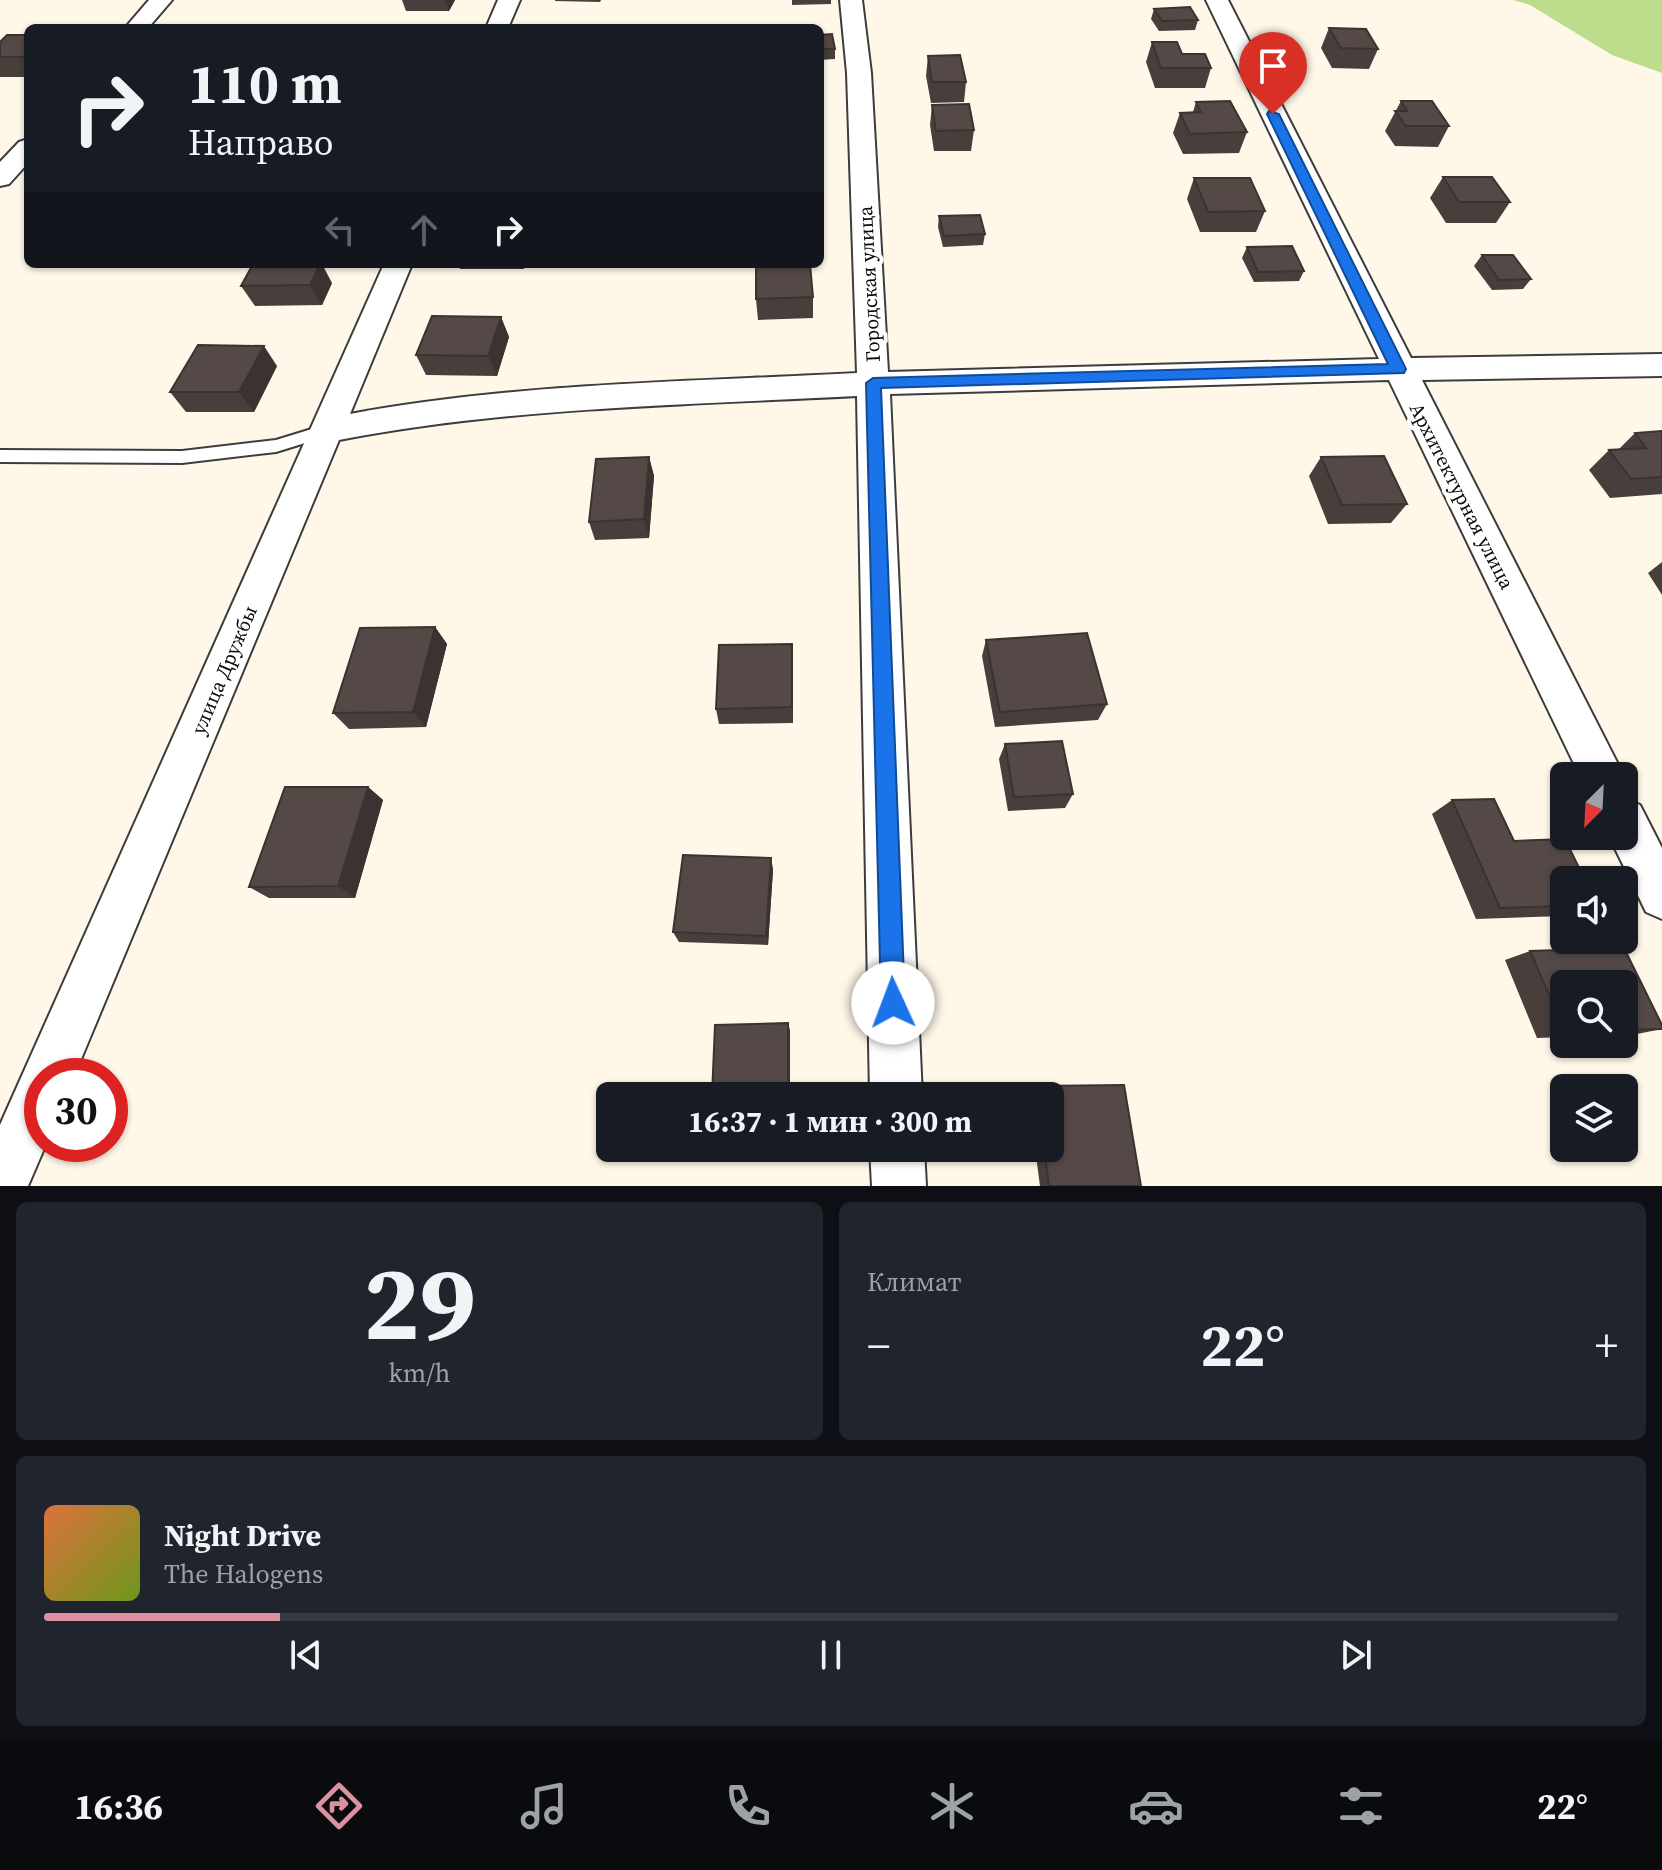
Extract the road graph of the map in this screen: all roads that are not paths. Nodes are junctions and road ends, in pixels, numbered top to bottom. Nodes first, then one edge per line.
1 (161, 0) edge
2 (509, 0) edge
3 (851, 0) edge
4 (1217, 0) edge
5 (140, 24) edge
6 (499, 24) edge
7 (24, 151) edge
8 (0, 178) edge
9 (396, 268) edge
10 (1662, 365) edge
11 (1398, 369) junction
12 (873, 383) junction
13 (328, 430) junction
14 (0, 456) edge
15 (1595, 762) edge
16 (1638, 848) edge
17 (1662, 896) edge
18 (56, 1058) edge
19 (896, 1082) edge
20 (24, 1133) edge
21 (898, 1162) edge
22 (1, 1186) edge
23 (899, 1186) edge

1 - 5 street
2 - 6 street
3 - 12 street, Городская улица
4 - 11 street, Архитектурная улица
7 - 8 street
9 - 13 street, улица Дружбы
10 - 11 street
11 - 12 street
11 - 15 street, Архитектурная улица
12 - 13 street
12 - 19 street, Городская улица
13 - 14 lane
13 - 18 street, улица Дружбы
16 - 17 street
20 - 22 street
21 - 23 street

